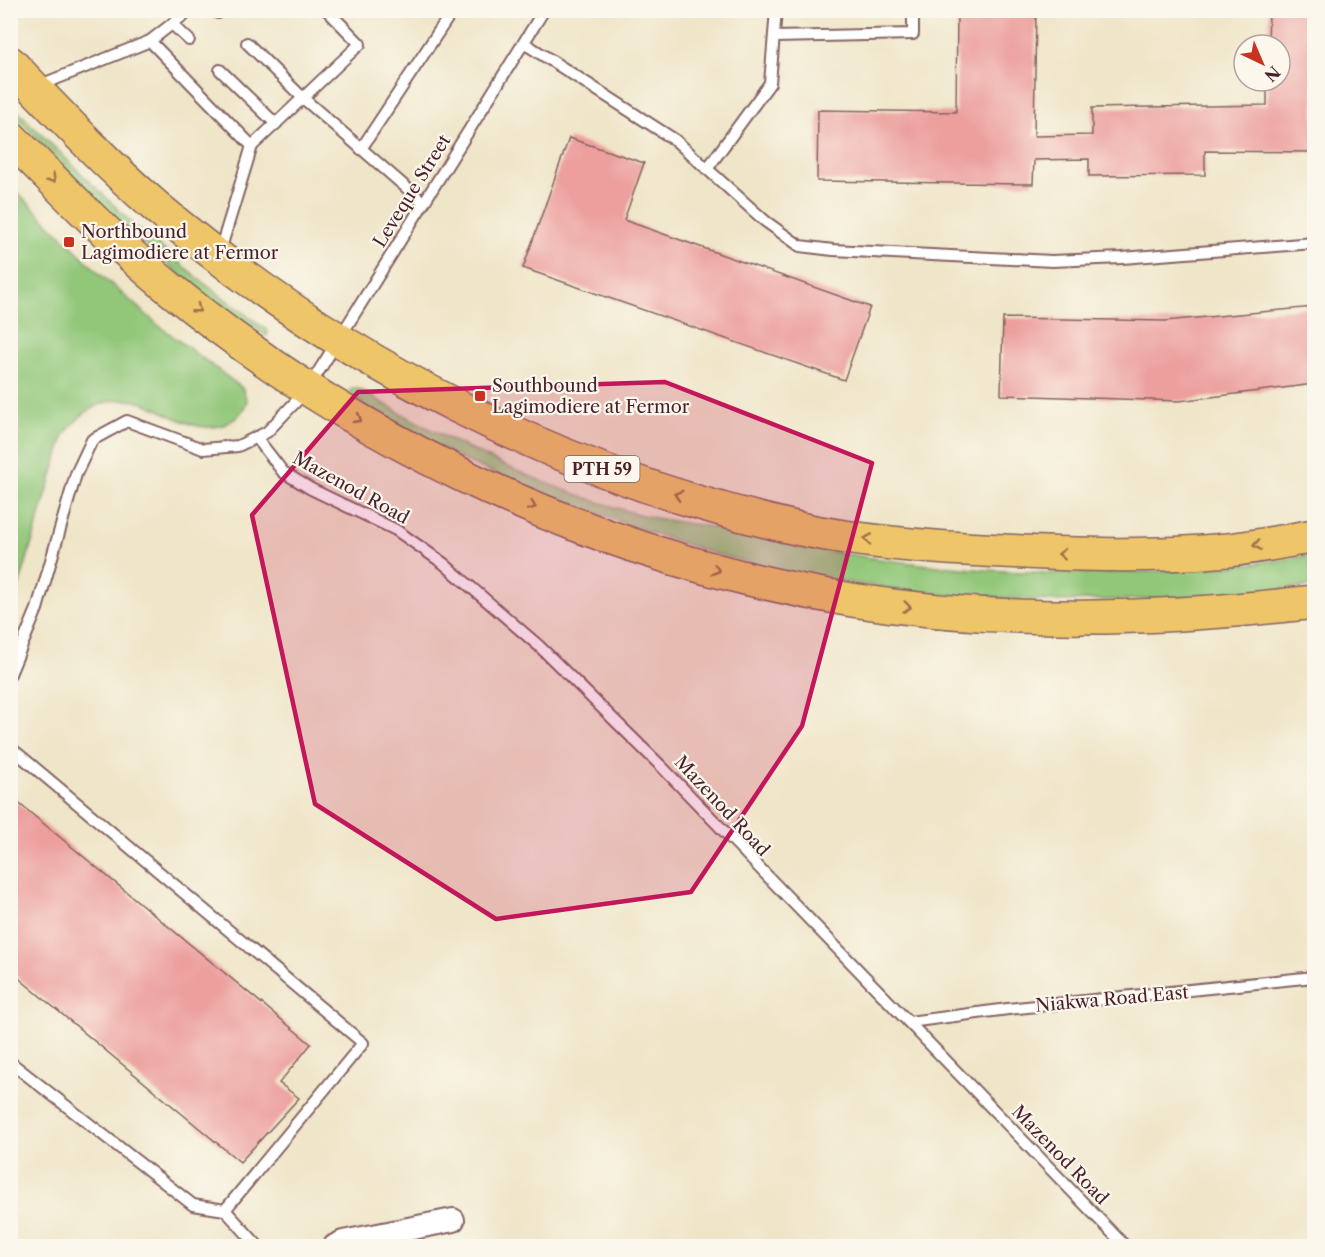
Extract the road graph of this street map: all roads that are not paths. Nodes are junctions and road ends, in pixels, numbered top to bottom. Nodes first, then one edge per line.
1 (190, 10) edge
2 (327, 10) edge
3 (453, 10) edge
4 (544, 10) edge
5 (776, 10) edge
6 (913, 10) edge
7 (172, 24) junction
8 (775, 37) junction
9 (150, 40) junction
10 (189, 40) dead end
11 (247, 43) dead end
12 (524, 43) junction
13 (10, 63) edge
14 (220, 70) dead end
15 (34, 88) junction
16 (304, 99) junction
17 (276, 124) junction
18 (10, 137) edge
19 (252, 146) junction
20 (361, 149) junction
21 (707, 169) junction
22 (424, 203) junction
23 (1314, 243) edge
24 (218, 257) junction
25 (338, 341) junction
26 (307, 390) junction
27 (256, 437) junction
28 (1314, 536) edge
29 (1314, 602) edge
30 (10, 674) edge
31 (10, 747) edge
32 (1314, 977) edge
33 (909, 1022) junction
34 (10, 1062) edge
35 (225, 1210) junction
36 (453, 1221) dead end
37 (258, 1246) edge
38 (335, 1246) edge
39 (1125, 1246) edge

1 - 7 lane
2 - 16 lane
3 - 20 lane
4 - 12 lane, Leveque Street
5 - 8 lane
6 - 8 lane
7 - 9 lane
7 - 10 lane
8 - 21 lane
9 - 15 lane
9 - 19 lane
11 - 16 lane
12 - 21 lane
12 - 22 lane, Leveque Street
13 - 15 main road, PTH 59
14 - 17 lane
15 - 24 main road, PTH 59
16 - 17 lane
16 - 20 lane
17 - 19 lane
18 -> 26 main road
19 - 24 lane
20 - 22 lane
21 - 23 lane
22 - 25 lane, Leveque Street
24 - 25 main road, PTH 59
25 - 26 lane, Leveque Street
28 -> 25 main road, PTH 59
26 - 27 lane, Leveque Street
26 -> 29 main road
27 - 30 lane, Leveque Street
27 - 33 lane, Mazenod Road
31 - 35 lane
32 - 33 lane, Niakwa Road East
33 - 39 lane, Mazenod Road
34 - 35 lane
35 - 37 lane
36 - 38 street

